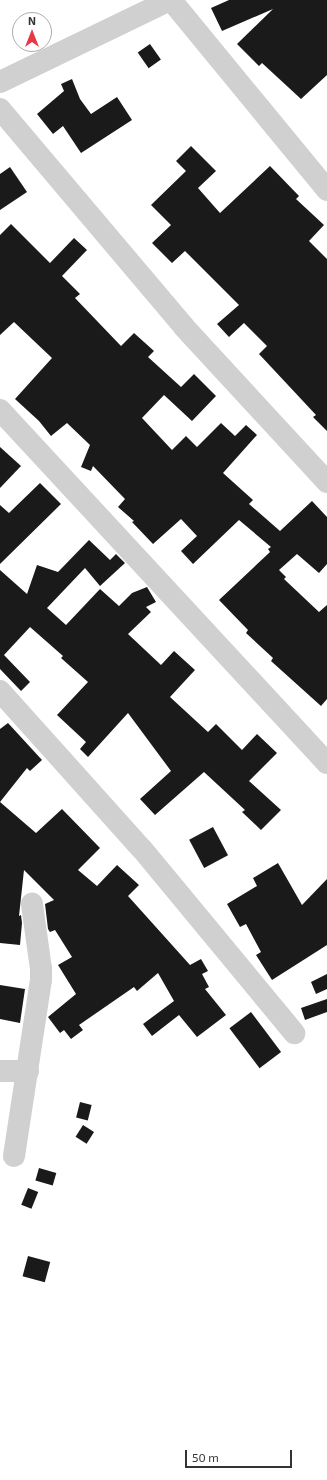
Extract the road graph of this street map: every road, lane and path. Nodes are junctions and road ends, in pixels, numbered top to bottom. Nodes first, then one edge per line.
1 (170, 0) edge
2 (0, 82) edge
3 (0, 109) edge
4 (327, 190) edge
5 (0, 410) edge
6 (327, 482) edge
7 (0, 691) edge
8 (327, 763) edge
9 (32, 904) dead end
10 (294, 1033) dead end
11 (0, 1070) edge
12 (28, 1071) junction
13 (14, 1156) dead end

1 - 2 street
1 - 4 street
3 - 6 street
5 - 8 street
7 - 10 street
9 - 12 street
11 - 12 street
12 - 13 street

